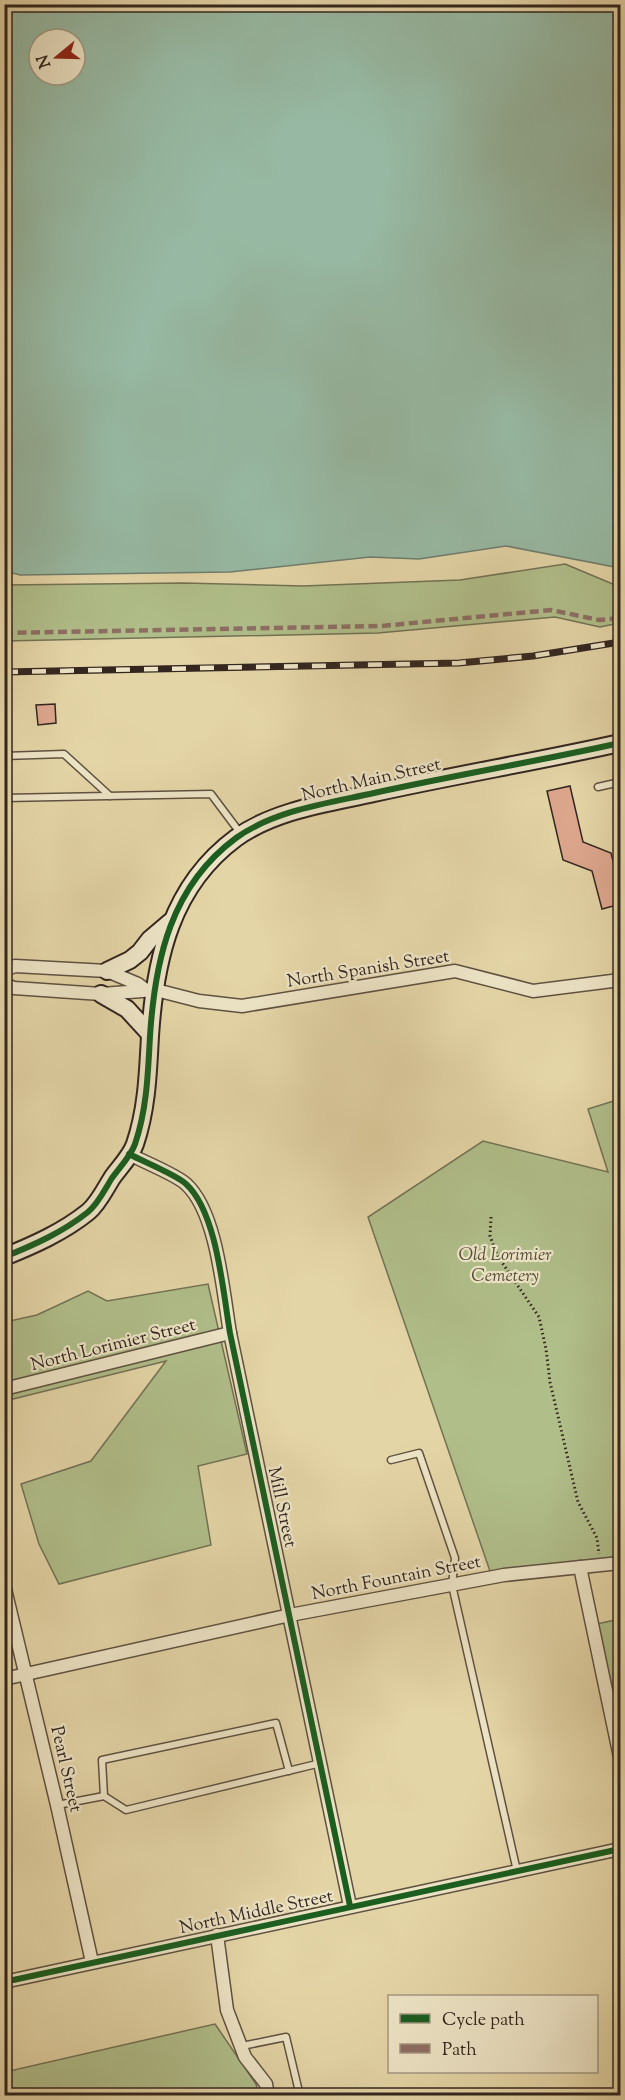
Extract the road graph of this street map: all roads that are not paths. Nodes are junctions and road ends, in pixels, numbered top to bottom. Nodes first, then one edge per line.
1 (618, 743) edge
2 (4, 756) edge
3 (621, 767) edge
4 (621, 782) edge
5 (598, 787) dead end
6 (111, 796) junction
7 (4, 798) edge
8 (242, 835) junction
9 (171, 921) junction
10 (4, 970) edge
11 (107, 971) junction
12 (621, 980) edge
13 (4, 984) edge
14 (151, 990) junction
15 (101, 994) junction
16 (150, 1034) junction
17 (129, 1154) junction
18 (4, 1257) edge
19 (230, 1333) junction
20 (4, 1389) edge
21 (391, 1460) dead end
22 (621, 1563) edge
23 (580, 1567) junction
24 (4, 1585) edge
25 (452, 1585) junction
26 (290, 1615) junction
27 (26, 1675) junction
28 (4, 1679) edge
29 (621, 1757) edge
30 (321, 1763) junction
31 (289, 1771) junction
32 (104, 1796) junction
33 (57, 1805) junction
34 (621, 1849) edge
35 (517, 1871) junction
36 (350, 1906) junction
37 (217, 1935) junction
38 (92, 1962) junction
39 (4, 1982) edge
40 (242, 2046) junction
41 (268, 2096) edge
42 (300, 2096) edge

1 - 3 lane
1 - 8 main road, North Main Street
2 - 6 lane
4 - 5 lane
6 - 7 lane
6 - 8 lane
8 - 9 main road, North Main Street
9 - 11 main road
9 - 14 main road, North Main Street
10 - 11 street
11 - 14 street
12 - 14 street, North Spanish Street
13 - 15 street
14 - 15 street
14 - 16 main road, North Main Street
15 - 16 main road
16 - 17 main road, North Main Street
17 - 18 main road, North Main Street
17 - 19 street, Mill Street
19 - 20 street, North Lorimier Street
19 - 26 street, Mill Street
21 - 25 lane
22 - 23 street, North Fountain Street
23 - 25 street, North Fountain Street
23 - 29 street
24 - 27 street, Pearl Street
25 - 26 street, North Fountain Street
25 - 35 lane
26 - 27 street, North Fountain Street
26 - 30 street, Mill Street
27 - 28 street, North Fountain Street
27 - 33 street, Pearl Street
30 - 31 lane
30 - 36 street, Mill Street
31 - 32 lane
31 - 32 lane
32 - 33 lane
33 - 38 street, Pearl Street
34 - 35 street, North Middle Street
35 - 36 street, North Middle Street
36 - 37 street, North Middle Street
37 - 38 street, North Middle Street
37 - 40 street
38 - 39 street, North Middle Street
40 - 41 street
40 - 42 lane

